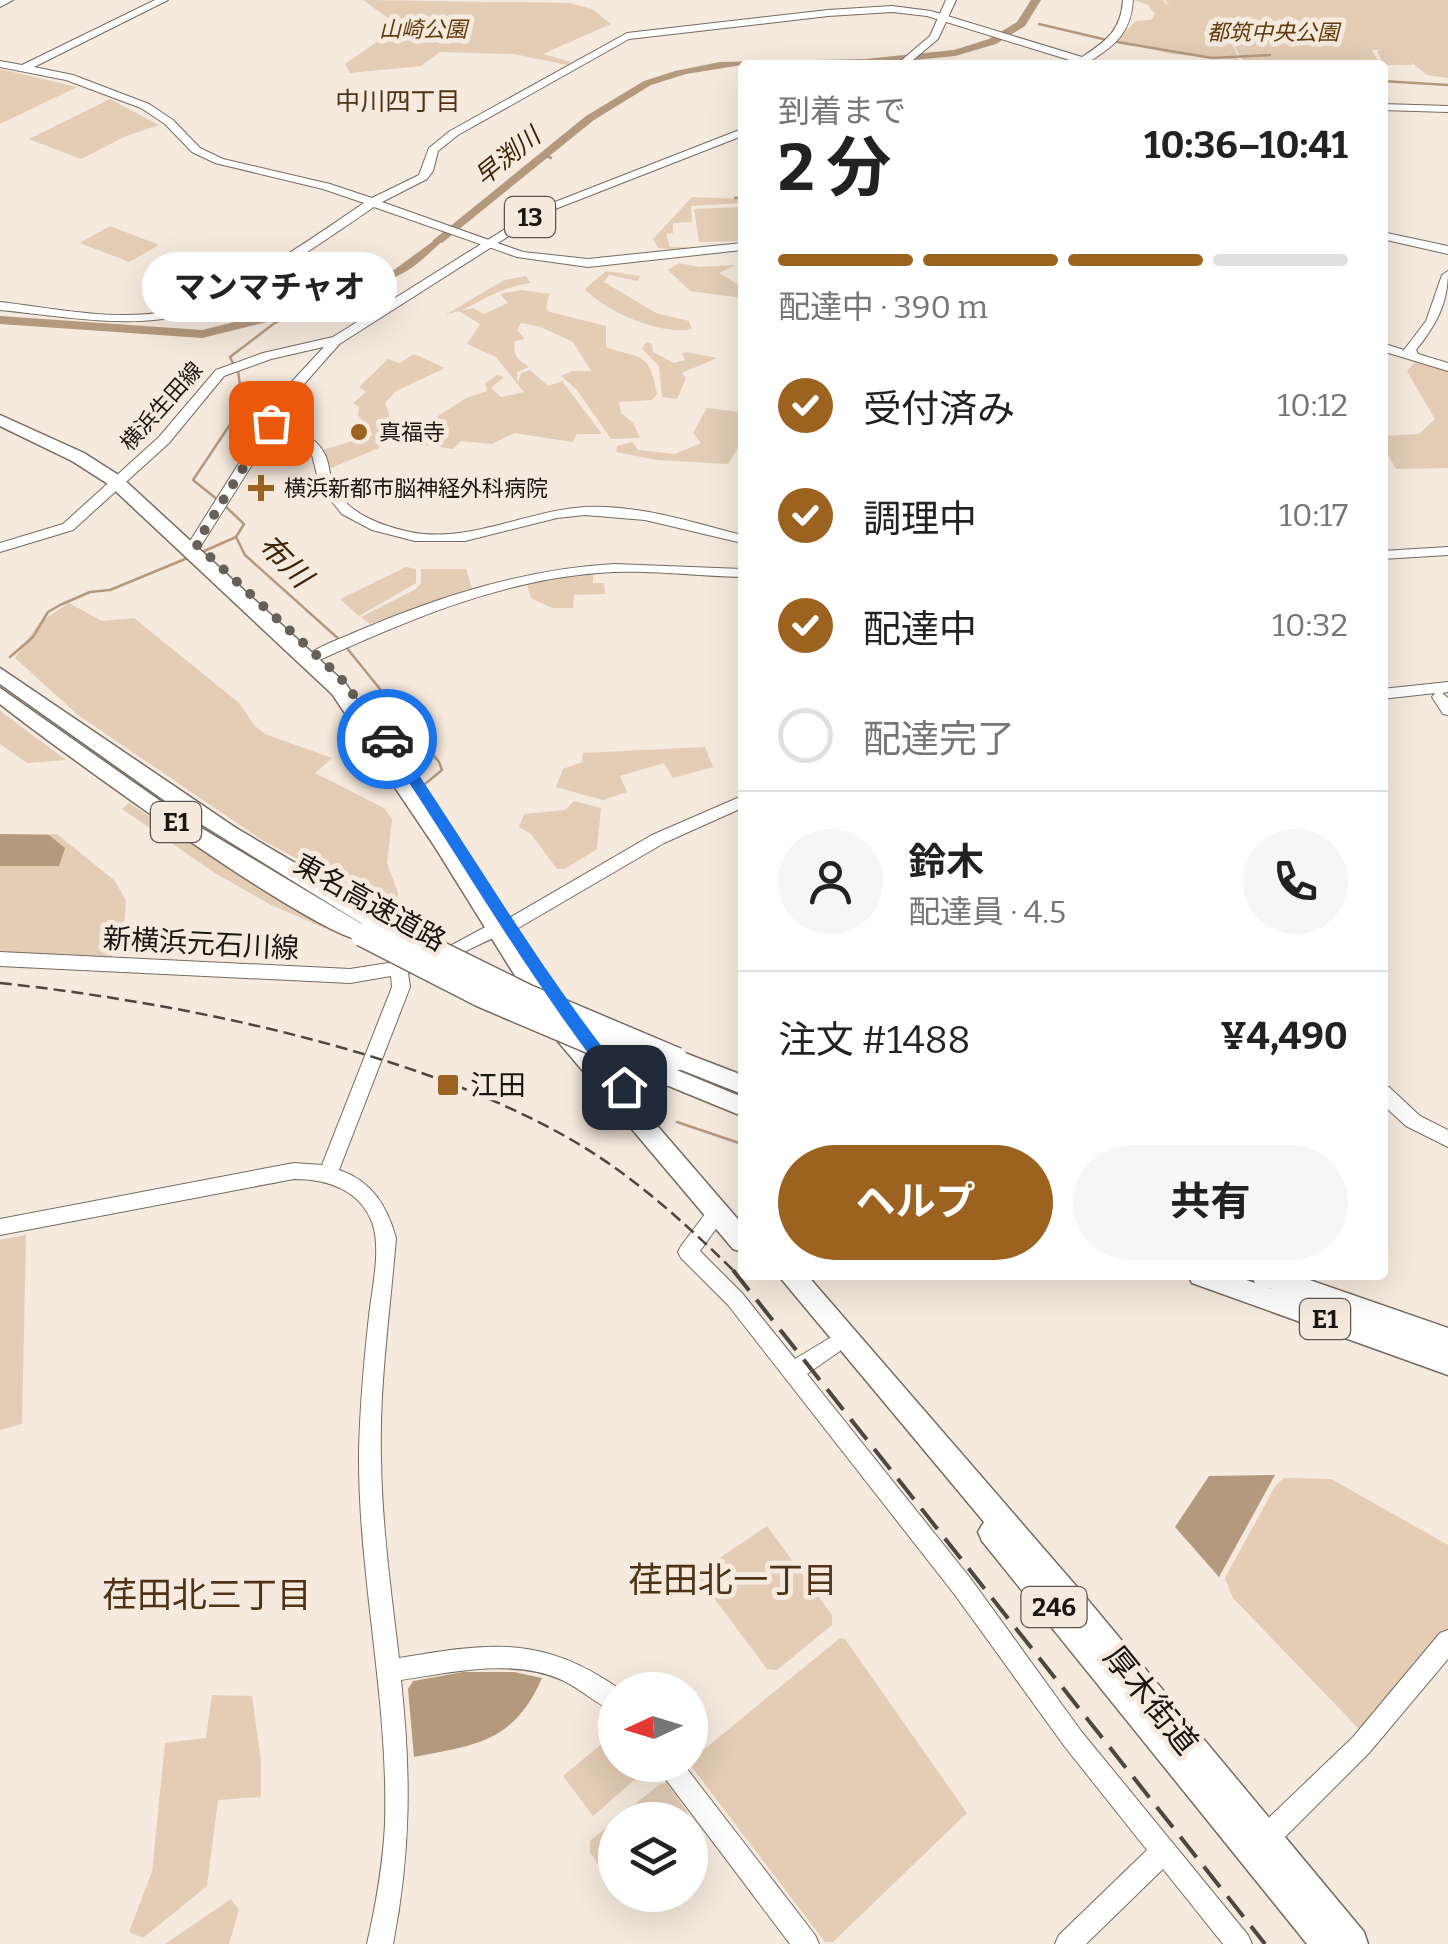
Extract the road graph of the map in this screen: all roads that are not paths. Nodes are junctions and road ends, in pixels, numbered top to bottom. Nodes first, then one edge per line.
1 (8, 0) edge
2 (159, 0) edge
3 (951, 0) edge
4 (1128, 0) edge
5 (0, 4) edge
6 (946, 18) junction
7 (907, 60) edge
8 (1083, 60) joint
9 (0, 65) edge
10 (20, 68) junction
11 (1388, 107) edge
12 (1448, 109) edge
13 (738, 134) edge
14 (374, 202) junction
15 (1388, 237) edge
16 (485, 243) junction
17 (738, 248) edge
18 (1448, 250) edge
19 (1448, 275) edge
20 (1448, 296) edge
21 (0, 306) edge
22 (337, 340) junction
23 (1388, 346) edge
24 (1415, 353) junction
25 (1448, 364) edge
26 (0, 417) edge
27 (268, 428) junction
28 (121, 482) junction
29 (738, 538) edge
30 (194, 546) junction
31 (0, 548) edge
32 (1448, 552) edge
33 (1388, 555) edge
34 (738, 574) edge
35 (315, 657) junction
36 (3, 686) edge
37 (1388, 694) edge
38 (1446, 698) edge
39 (1388, 703) edge
40 (738, 795) edge
41 (738, 804) edge
42 (502, 924) junction
43 (0, 959) edge
44 (399, 970) junction
45 (672, 1067) junction
46 (738, 1084) edge
47 (1388, 1097) edge
48 (738, 1105) edge
49 (1448, 1140) edge
50 (328, 1174) junction
51 (730, 1216) edge
52 (0, 1227) edge
53 (776, 1280) edge
54 (795, 1280) edge
55 (1215, 1280) edge
56 (1278, 1280) edge
57 (1448, 1340) edge
58 (833, 1345) junction
59 (1448, 1363) edge
60 (792, 1373) junction
61 (1448, 1641) edge
62 (386, 1671) junction
63 (598, 1688) edge
64 (682, 1782) edge
65 (1264, 1840) junction
66 (1164, 1852) junction
67 (380, 1944) edge
68 (806, 1944) edge
69 (1068, 1944) edge
70 (1239, 1944) edge
71 (1328, 1944) edge
72 (1352, 1944) edge

1 - 5 street
2 - 10 street
3 - 6 street
4 - 8 street
6 - 7 street
6 - 8 street
6 - 14 street
9 - 10 street
10 - 14 street
11 - 12 street
13 - 16 street, 横浜生田線 / 13
14 - 16 street
14 - 21 street
15 - 18 street
16 - 17 street
16 - 22 street, 横浜生田線 / 13
19 - 24 street
20 - 24 street
22 - 27 street
22 - 28 street, 横浜生田線 / 13
23 - 24 street
24 - 25 street
26 - 28 highway
27 - 29 street
27 - 30 street
28 - 30 highway
28 - 31 street, 横浜生田線 / 13
30 - 35 highway
32 - 33 street
34 - 35 street
35 - 42 highway
36 - 45 highway, 東名高速道路 / E1, bridge
37 - 38 street
38 - 39 street
40 - 42 street
41 - 42 street
42 - 44 street, 新横浜元石川線
42 - 51 highway
43 - 44 street, 新横浜元石川線
44 - 50 street
45 - 46 highway, 東名高速道路 / E1
45 - 48 highway, 東名高速道路 / E1
47 - 49 street
50 - 52 street
50 - 62 street
51 - 60 street
53 - 58 highway, 厚木街道 / 246
54 - 65 highway, 厚木街道 / 246
55 - 59 highway, E1
56 - 57 highway, E1
58 - 60 street
58 - 71 highway, 厚木街道 / 246
60 - 66 street
61 - 65 street
62 - 63 street
62 - 67 street
64 - 68 street
65 - 72 highway, 厚木街道 / 246
66 - 69 street
66 - 70 street

